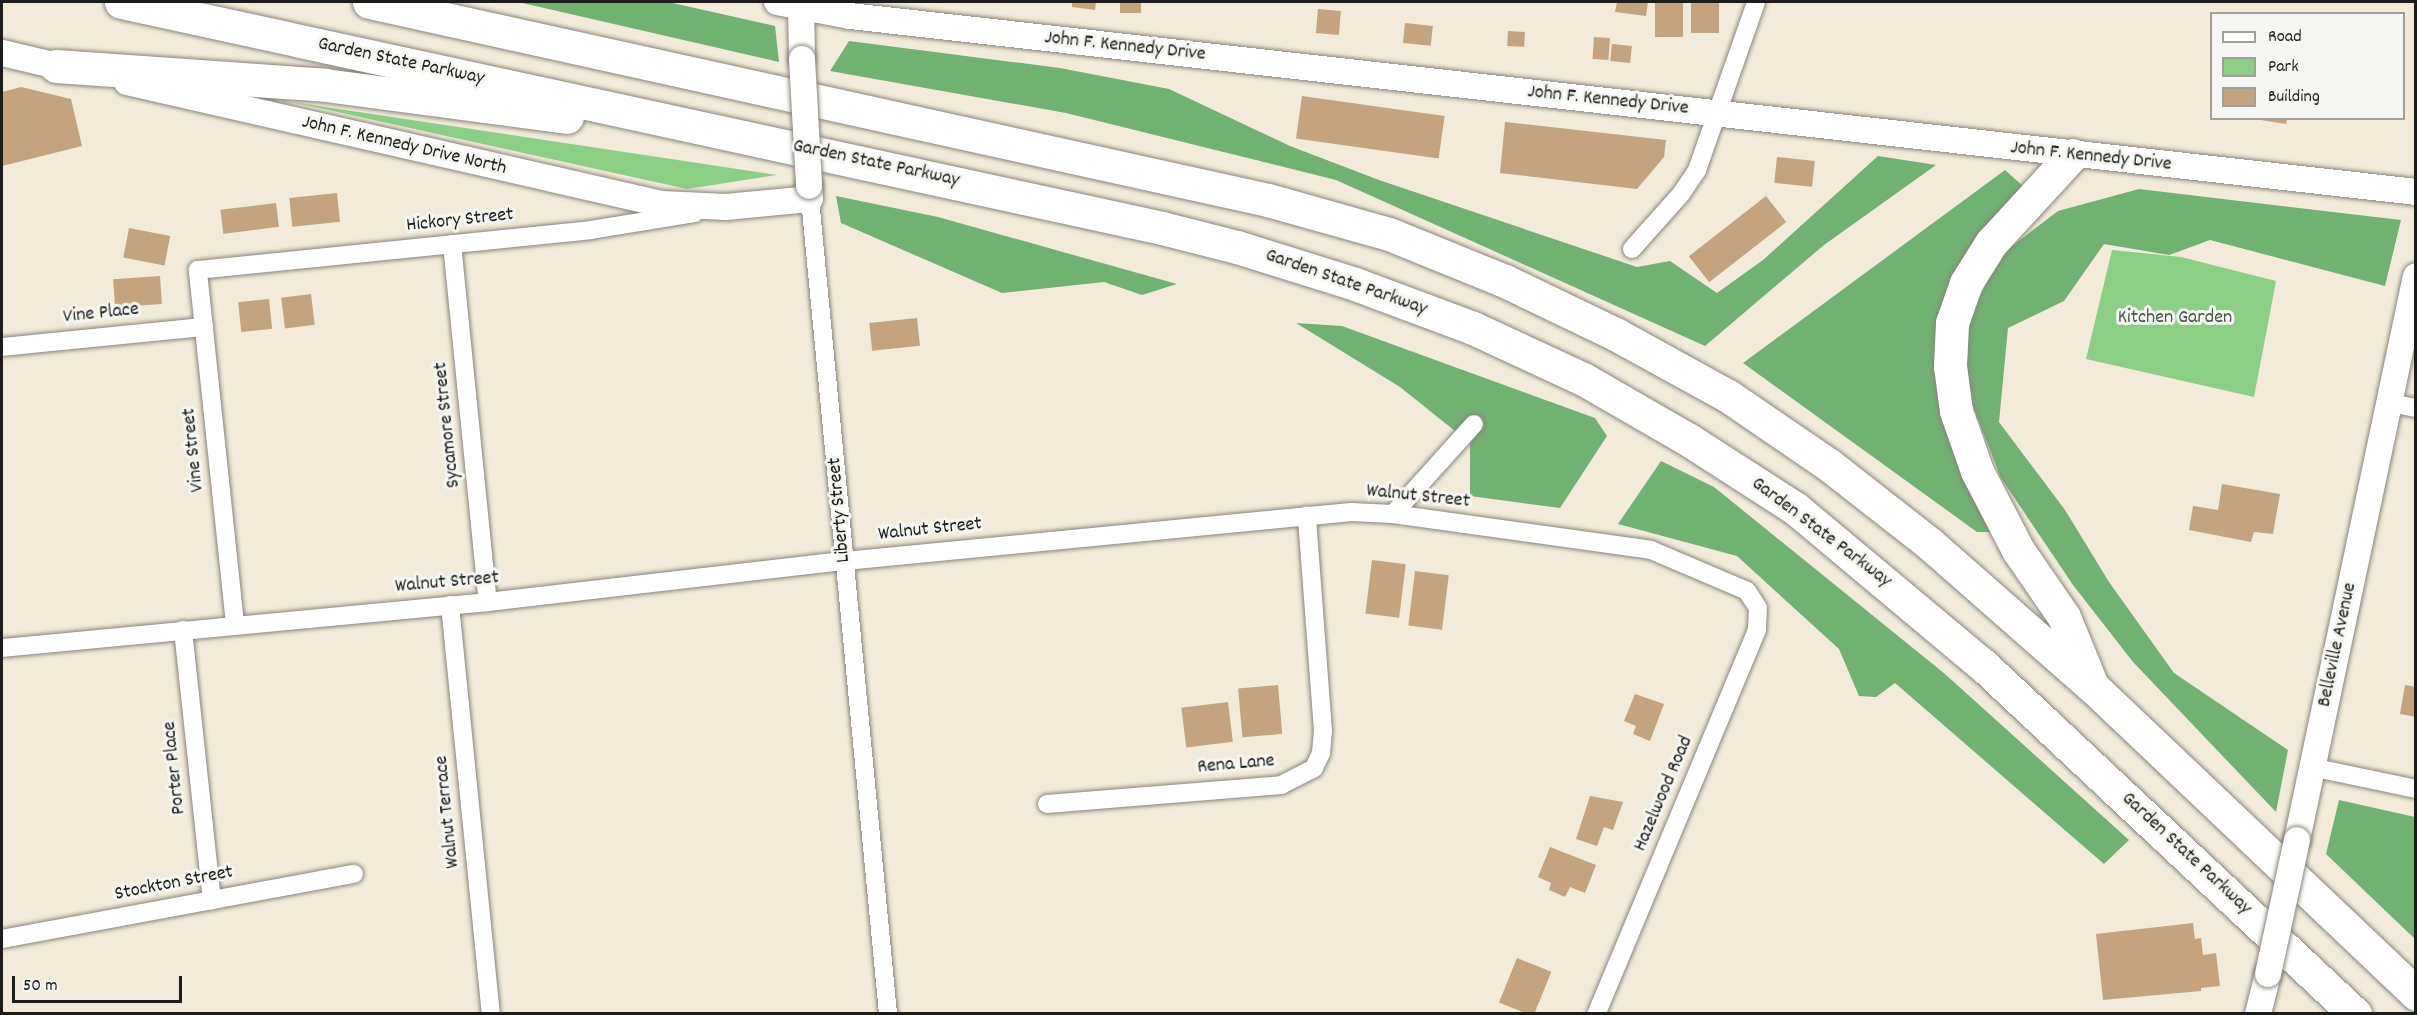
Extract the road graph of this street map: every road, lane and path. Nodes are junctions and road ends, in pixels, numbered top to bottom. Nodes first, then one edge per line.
1 (121, 2) edge
2 (369, 2) edge
3 (461, 2) edge
4 (1756, 2) edge
5 (789, 4) edge
6 (2, 53) edge
7 (56, 66) junction
8 (832, 101) junction
9 (1718, 114) junction
10 (813, 150) junction
11 (2072, 155) junction
12 (810, 192) junction
13 (2415, 192) edge
14 (726, 207) junction
15 (452, 244) junction
16 (1632, 249) dead end
17 (198, 270) joint
18 (2415, 276) edge
19 (204, 327) junction
20 (2, 347) edge
21 (2390, 403) junction
22 (2415, 408) edge
23 (1474, 423) dead end
24 (1393, 514) junction
25 (1307, 516) junction
26 (845, 561) junction
27 (1747, 591) joint
28 (488, 602) junction
29 (450, 605) junction
30 (235, 624) junction
31 (183, 630) junction
32 (2, 648) edge
33 (2093, 687) junction
34 (2311, 767) junction
35 (2415, 789) edge
36 (1047, 804) dead end
37 (354, 873) dead end
38 (212, 900) junction
39 (2, 939) edge
40 (2415, 994) edge
41 (491, 1014) edge
42 (888, 1014) edge
43 (1596, 1014) edge
44 (2258, 1014) edge
45 (2355, 1014) edge

1 - 10 highway, Garden State Parkway
2 - 8 highway
3 - 8 highway
4 - 9 street
5 - 9 main road, John F. Kennedy Drive
5 - 12 main road, Liberty Street, bridge
6 - 7 main road, John F. Kennedy Drive North
7 - 10 highway
7 - 14 main road, John F. Kennedy Drive North
8 - 33 highway
9 - 11 main road, John F. Kennedy Drive
9 - 16 street
10 - 45 highway, Garden State Parkway
11 - 13 main road, John F. Kennedy Drive
11 - 33 highway
12 - 14 main road, John F. Kennedy Drive North
12 - 26 street, Liberty Street
14 - 15 street, Hickory Street
15 - 17 street, Hickory Street
15 - 28 street, Sycamore Street
17 - 19 street, Vine Street
18 - 21 main road, Belleville Avenue
19 - 20 street, Vine Place
19 - 30 street, Vine Street
21 - 22 street
21 - 34 main road, Belleville Avenue
23 - 24 street
24 - 25 street, Walnut Street
24 - 27 street, Walnut Street
25 - 26 street, Walnut Street
25 - 36 street, Rena Lane
26 - 28 street, Walnut Street
26 - 42 street, Liberty Street
27 - 43 street, Hazelwood Road
28 - 29 street, Walnut Street
29 - 30 street, Walnut Street
29 - 41 street, Walnut Terrace
30 - 31 street, Walnut Street
31 - 32 street, Walnut Street
31 - 38 street, Porter Place
33 - 40 highway
34 - 35 street
34 - 44 main road, Belleville Avenue, bridge
37 - 38 street, Stockton Street
38 - 39 street, Stockton Street

